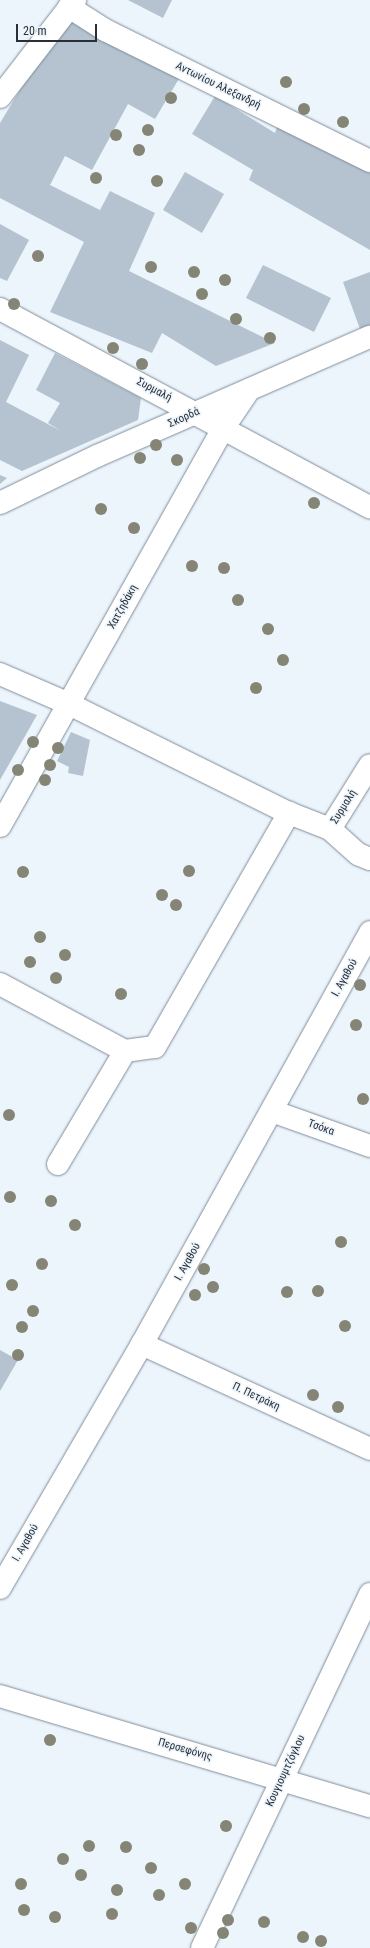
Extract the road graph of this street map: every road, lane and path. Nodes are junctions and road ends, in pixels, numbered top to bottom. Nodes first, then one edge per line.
1 (72, 4) edge
2 (0, 97) edge
3 (370, 161) edge
4 (0, 309) edge
5 (370, 337) edge
6 (249, 390) junction
7 (196, 413) junction
8 (222, 430) junction
9 (0, 503) edge
10 (370, 507) edge
11 (0, 674) edge
12 (69, 704) junction
13 (370, 765) edge
14 (289, 813) junction
15 (0, 826) edge
16 (330, 829) junction
17 (370, 859) edge
18 (370, 932) edge
19 (0, 984) edge
20 (125, 1051) junction
21 (272, 1110) junction
22 (370, 1146) edge
23 (58, 1164) dead end
24 (142, 1344) junction
25 (370, 1449) edge
26 (0, 1588) edge
27 (370, 1594) edge
28 (0, 1696) edge
29 (283, 1779) junction
30 (370, 1806) edge
31 (202, 1948) edge

1 - 2 street
1 - 3 street, Αντωνίου Αλεξανδρή
4 - 7 street, Συρμαλή
5 - 6 street, Σκορδά
6 - 7 street, Σκορδά
6 - 8 street, Χατζηδάκη
7 - 8 street, Συρμαλή
7 - 9 street, Σκορδά
8 - 10 street, Συρμαλή
8 - 12 street, Χατζηδάκη
11 - 12 street
12 - 14 street
12 - 15 street, Χατζηδάκη
13 - 16 street, Συρμαλή
14 - 16 street
14 - 20 street
16 - 17 street
18 - 21 street, Ι. Αγαθού
19 - 20 street
20 - 23 street
21 - 22 street, Τσόκα
21 - 24 street, Ι. Αγαθού
24 - 25 street, Π. Πετράκη
24 - 26 street, Ι. Αγαθού
27 - 29 street, Κουγιουμτζόγλου
28 - 29 street, Περσεφόνης
29 - 30 street, Περσεφόνης
29 - 31 street, Κουγιουμτζόγλου

